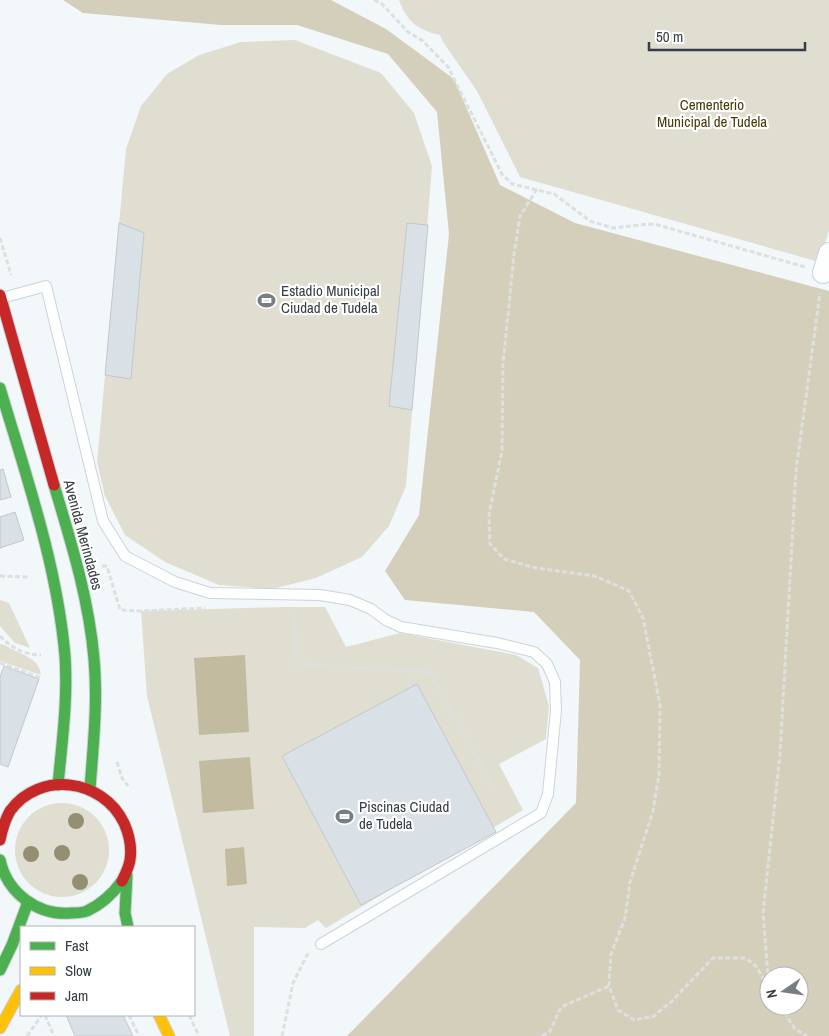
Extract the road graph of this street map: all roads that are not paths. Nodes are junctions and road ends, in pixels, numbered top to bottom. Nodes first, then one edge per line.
1 (829, 253) edge
2 (823, 273) road end
3 (0, 297) edge
4 (0, 388) edge
5 (58, 785) junction
6 (90, 789) junction
7 (1, 832) edge
8 (0, 860) edge
9 (127, 876) junction
10 (28, 902) junction
11 (79, 914) junction
12 (90, 923) dead end
13 (128, 926) edge
14 (321, 944) road end
15 (0, 970) edge
16 (20, 992) edge
17 (148, 1016) edge
18 (159, 1016) edge
19 (0, 1028) edge
20 (157, 1036) edge
21 (169, 1036) edge

1 - 2 street
3 - 6 main road, Avenida Merindades
3 - 14 lane
4 - 5 main road
5 - 6 main road
5 - 7 main road
6 - 9 main road
8 - 10 main road
9 - 11 main road
9 - 13 main road
10 - 11 main road
10 - 15 main road
11 - 12 main road
16 - 19 main road
17 - 20 main road
18 - 21 main road

